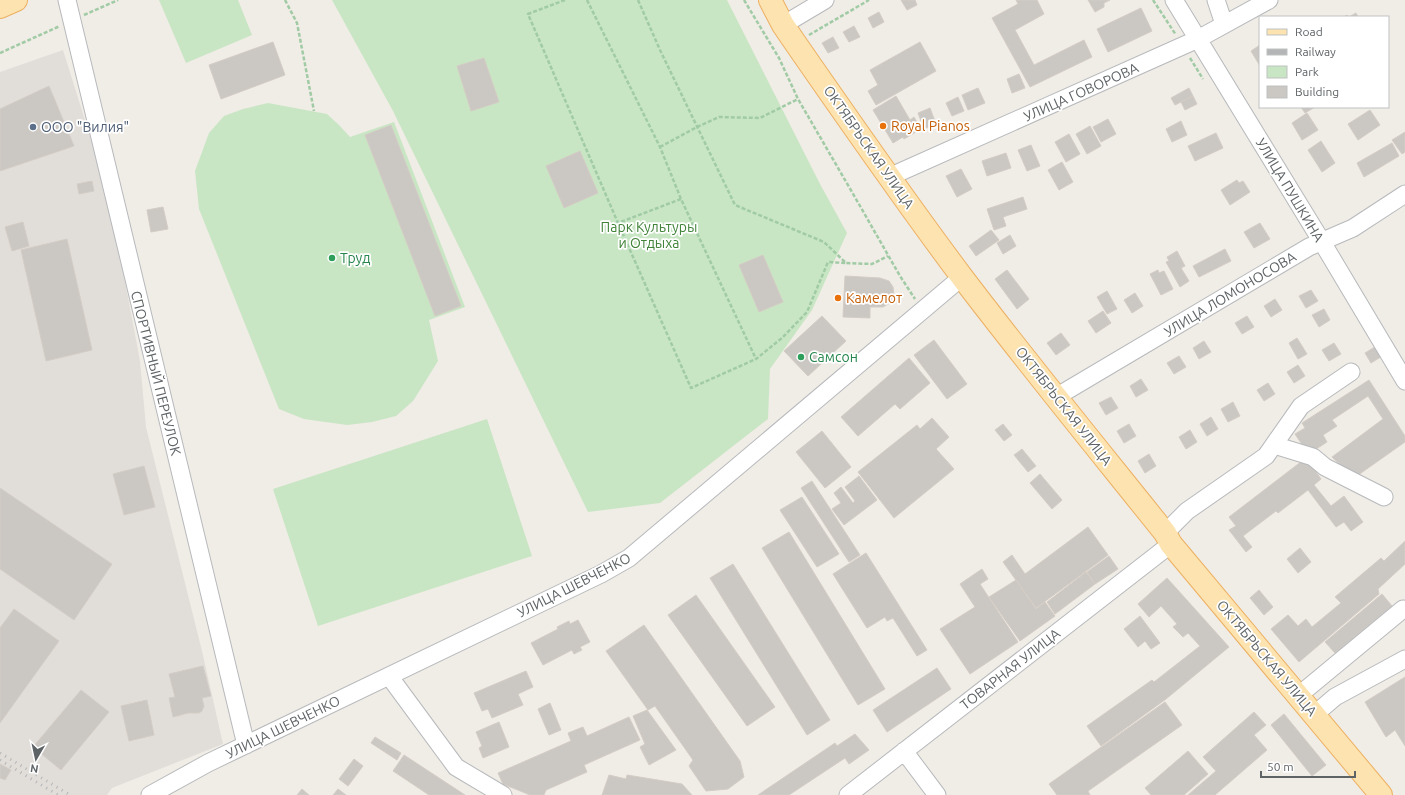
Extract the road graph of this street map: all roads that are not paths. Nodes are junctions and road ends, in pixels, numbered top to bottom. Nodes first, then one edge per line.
1 (16, 0) edge
2 (67, 0) edge
3 (770, 0) edge
4 (825, 0) edge
5 (1174, 0) edge
6 (1216, 0) edge
7 (1269, 0) edge
8 (0, 7) edge
9 (1224, 24) junction
10 (783, 25) junction
11 (1198, 39) junction
12 (889, 177) junction
13 (1405, 194) edge
14 (1322, 242) junction
15 (962, 277) junction
16 (1351, 372) dead end
17 (1405, 381) edge
18 (1056, 397) junction
19 (1274, 445) junction
20 (1384, 496) dead end
21 (1168, 538) junction
22 (1403, 609) dead end
23 (1405, 659) edge
24 (389, 676) junction
25 (1298, 696) junction
26 (1314, 715) junction
27 (246, 745) junction
28 (904, 751) junction
29 (150, 795) edge
30 (503, 795) edge
31 (848, 795) edge
32 (937, 795) edge
33 (1381, 795) edge

1 - 8 main road
2 - 27 street, СПОРТИВНЫЙ ПЕРЕУЛОК
3 - 10 main road, ОКТЯБРЬСКАЯ УЛИЦА
4 - 10 street
5 - 11 street, УЛИЦА ПУШКИНА
6 - 9 street
7 - 9 street, УЛИЦА ГОВОРОВА
9 - 11 street, УЛИЦА ГОВОРОВА
10 - 12 main road, ОКТЯБРЬСКАЯ УЛИЦА
11 - 12 street, УЛИЦА ГОВОРОВА
11 - 14 street, УЛИЦА ПУШКИНА
12 - 15 main road, ОКТЯБРЬСКАЯ УЛИЦА
13 - 14 street, УЛИЦА ЛОМОНОСОВА
14 - 17 street, УЛИЦА ПУШКИНА
14 - 18 street, УЛИЦА ЛОМОНОСОВА
15 - 18 main road, ОКТЯБРЬСКАЯ УЛИЦА
15 - 24 street, УЛИЦА ШЕВЧЕНКО
16 - 19 street, ТОВАРНАЯ УЛИЦА
18 - 21 main road, ОКТЯБРЬСКАЯ УЛИЦА
19 - 20 street
19 - 21 street, ТОВАРНАЯ УЛИЦА
21 - 25 main road, ОКТЯБРЬСКАЯ УЛИЦА
21 - 28 street, ТОВАРНАЯ УЛИЦА
22 - 25 street
23 - 26 street
24 - 27 street, УЛИЦА ШЕВЧЕНКО
24 - 30 street
25 - 26 main road, ОКТЯБРЬСКАЯ УЛИЦА
26 - 33 main road, ОКТЯБРЬСКАЯ УЛИЦА
27 - 29 street, УЛИЦА ШЕВЧЕНКО
28 - 31 street, ТОВАРНАЯ УЛИЦА
28 - 32 street

